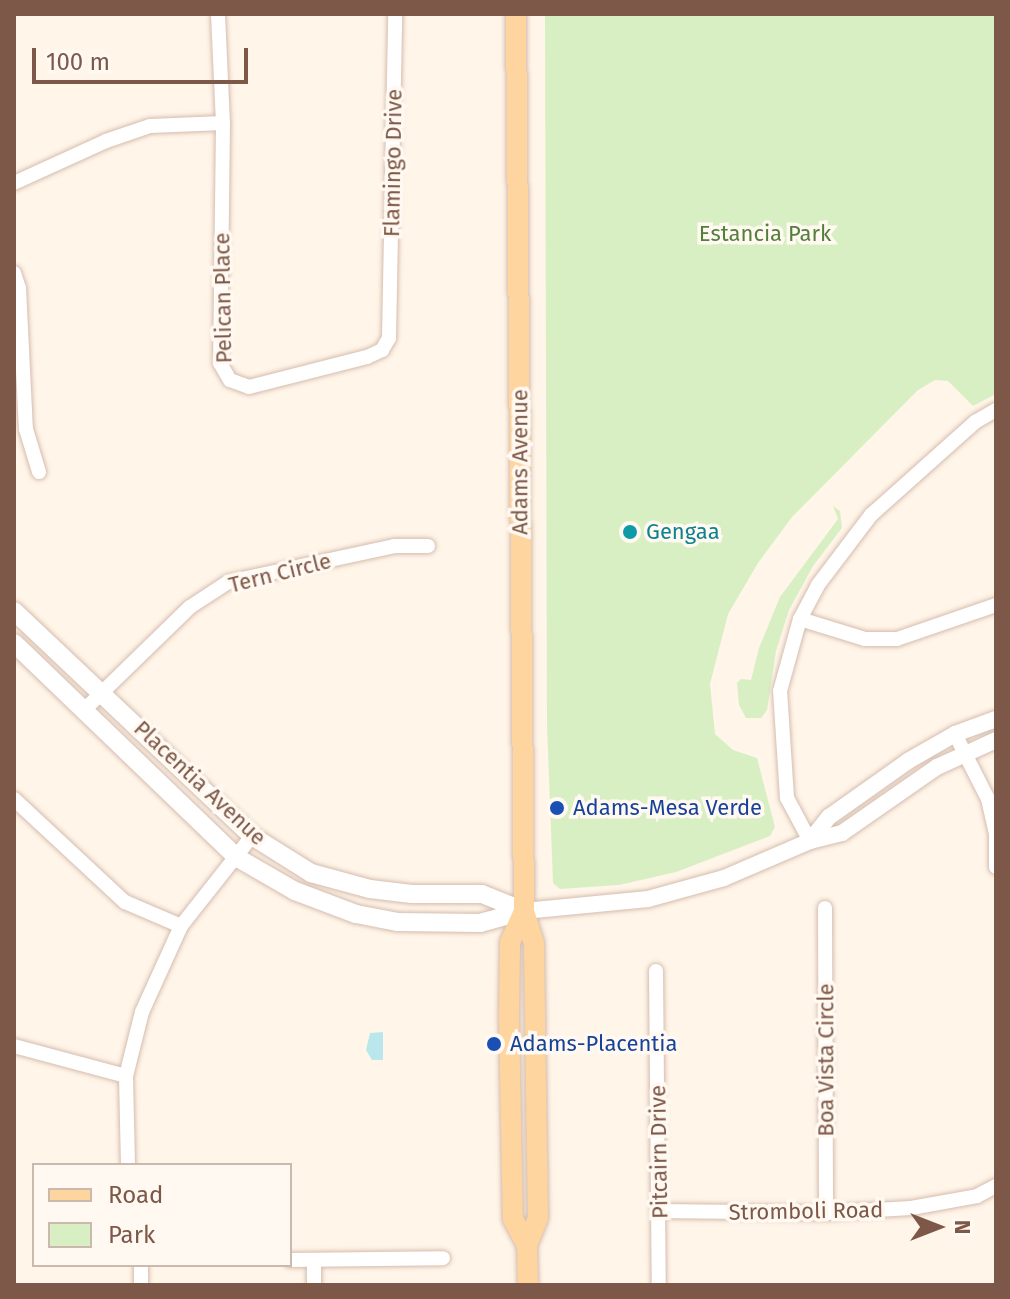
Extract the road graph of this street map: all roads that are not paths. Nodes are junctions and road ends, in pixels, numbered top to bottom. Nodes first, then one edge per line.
1 (218, 14) edge
2 (395, 14) edge
3 (516, 14) edge
4 (223, 123) junction
5 (14, 183) edge
6 (14, 273) edge
7 (391, 311) joint
8 (996, 410) edge
9 (39, 472) dead end
10 (428, 546) dead end
11 (996, 605) edge
12 (14, 611) edge
13 (800, 619) junction
14 (14, 643) edge
15 (103, 691) junction
16 (83, 711) junction
17 (996, 719) edge
18 (955, 734) junction
19 (996, 740) edge
20 (964, 752) junction
21 (14, 799) edge
22 (252, 836) junction
23 (810, 841) junction
24 (236, 857) junction
25 (996, 867) edge
26 (825, 908) dead end
27 (524, 911) junction
28 (181, 926) junction
29 (656, 971) dead end
30 (14, 1046) edge
31 (126, 1076) junction
32 (128, 1163) edge
33 (996, 1186) edge
34 (660, 1211) junction
35 (826, 1213) junction
36 (443, 1258) dead end
37 (292, 1260) edge
38 (314, 1260) junction
39 (314, 1285) edge
40 (528, 1285) edge
41 (659, 1285) edge

1 - 4 street, Pelican Place
2 - 7 street, Flamingo Drive
3 - 27 main road, Adams Avenue
4 - 5 street
4 - 7 street, Pelican Place
6 - 9 street
8 - 13 street
10 - 15 street, Tern Circle
11 - 13 street
12 - 15 main road, Placentia Avenue
13 - 23 street
14 - 16 main road, Placentia Avenue
15 - 16 street, Tern Circle
15 - 22 main road, Placentia Avenue
16 - 24 main road, Placentia Avenue
17 - 18 street
18 - 20 street
18 - 23 street
19 - 20 street
20 - 23 street
20 - 25 street
21 - 28 street
22 - 24 street
22 - 27 main road, Placentia Avenue
23 - 27 street
24 - 27 main road, Placentia Avenue
24 - 28 street
26 - 35 street, Boa Vista Circle
27 - 40 main road, Adams Avenue
28 - 31 street
29 - 34 street, Pitcairn Drive
30 - 31 street
31 - 32 street
33 - 35 street, Stromboli Road
34 - 35 street, Stromboli Road
34 - 41 street, Pitcairn Drive
36 - 38 street
37 - 38 street
38 - 39 street

